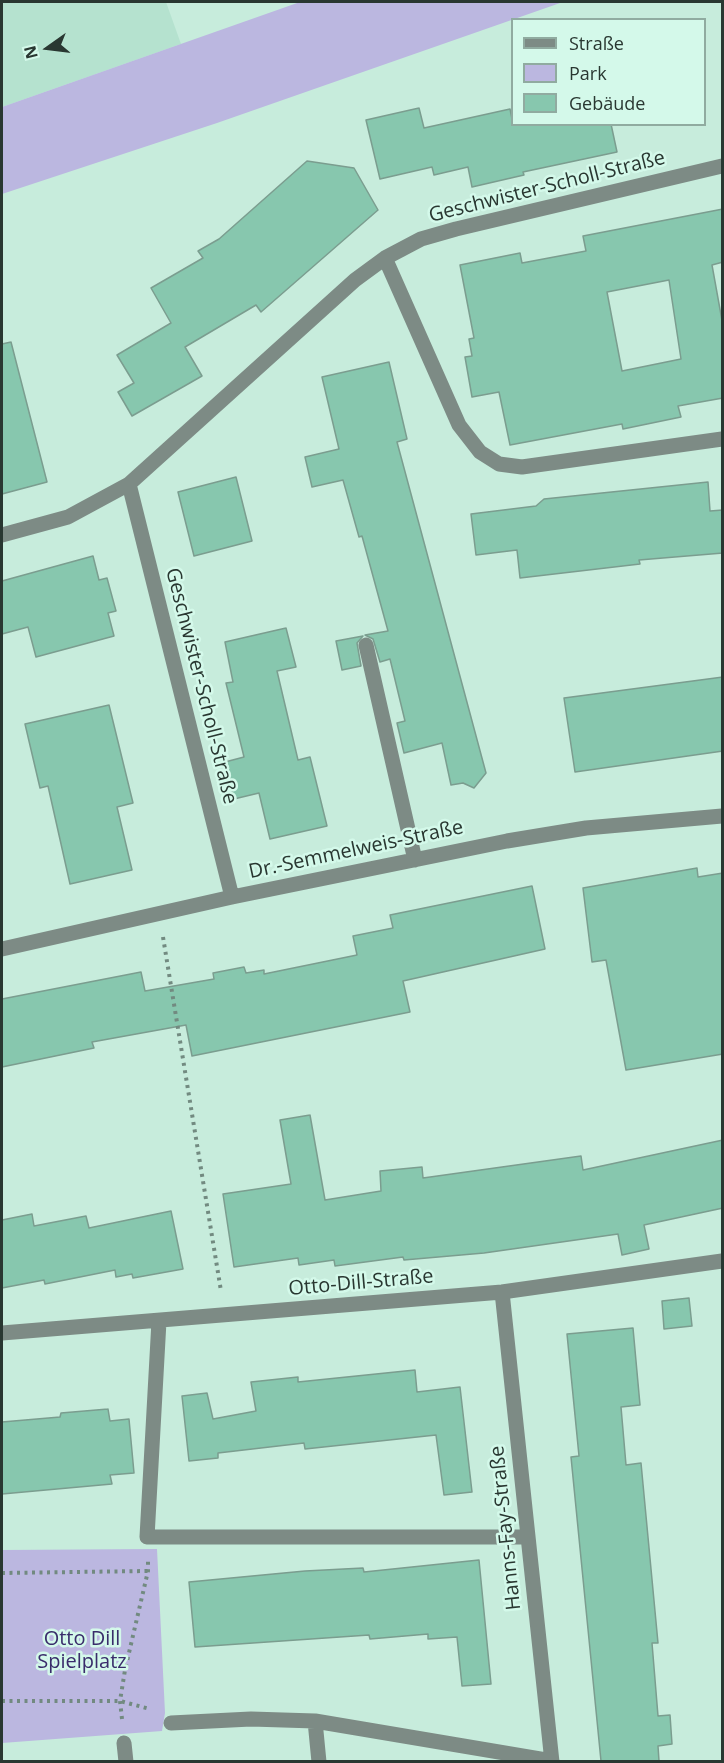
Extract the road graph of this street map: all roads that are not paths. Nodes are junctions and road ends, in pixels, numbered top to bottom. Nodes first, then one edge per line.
1 (723, 166) edge
2 (385, 258) junction
3 (723, 439) edge
4 (129, 484) junction
5 (2, 535) edge
6 (366, 645) dead end
7 (723, 816) edge
8 (415, 860) junction
9 (232, 897) junction
10 (2, 949) edge
11 (723, 1261) edge
12 (502, 1292) junction
13 (159, 1321) junction
14 (2, 1333) edge
15 (528, 1537) junction
16 (315, 1721) junction
17 (171, 1723) road end
18 (124, 1743) road end
19 (126, 1761) edge
20 (319, 1761) edge
21 (552, 1761) edge

1 - 2 street, Geschwister-Scholl-Straße
2 - 3 street
2 - 4 street, Geschwister-Scholl-Straße
4 - 5 street, Geschwister-Scholl-Straße
4 - 9 street, Geschwister-Scholl-Straße
6 - 8 street
7 - 8 street, Dr.-Semmelweis-Straße
8 - 9 street, Dr.-Semmelweis-Straße
9 - 10 street, Dr.-Semmelweis-Straße
11 - 12 street, Otto-Dill-Straße
12 - 13 street, Otto-Dill-Straße
12 - 15 street, Hanns-Fay-Straße
13 - 14 street, Otto-Dill-Straße
13 - 15 street
15 - 21 street, Hanns-Fay-Straße
16 - 17 street, Hanns-Fay-Straße
16 - 20 street
16 - 21 street, Hanns-Fay-Straße
18 - 19 street

